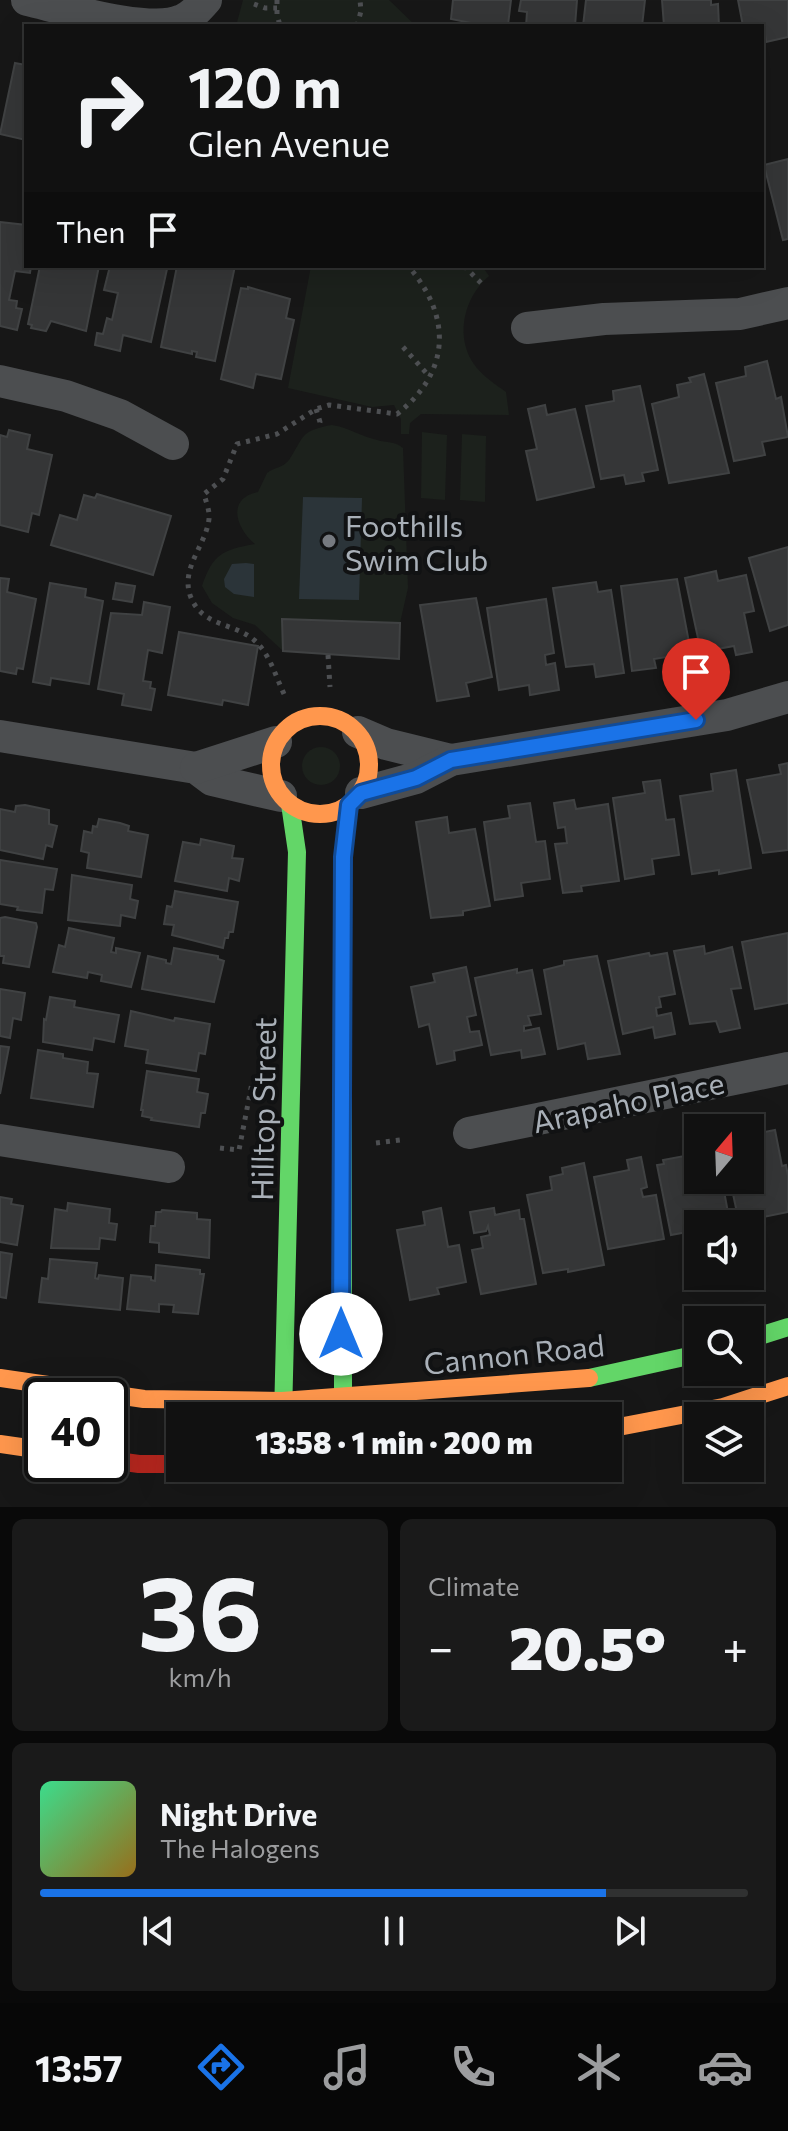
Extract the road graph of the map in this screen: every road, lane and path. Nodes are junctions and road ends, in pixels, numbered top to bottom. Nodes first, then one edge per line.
1 (27, 0) edge
2 (206, 0) edge
3 (277, 0) edge
4 (360, 0) edge
5 (254, 4) dead end
6 (277, 8) junction
7 (136, 24) edge
8 (165, 24) edge
9 (280, 24) edge
10 (358, 24) edge
11 (410, 268) edge
12 (466, 268) edge
13 (483, 285) dead end
14 (788, 303) edge
15 (527, 328) dead end
16 (403, 347) dead end
17 (429, 376) junction
18 (0, 381) edge
19 (316, 409) junction
20 (318, 428) dead end
21 (173, 444) dead end
22 (328, 655) dead end
23 (330, 687) dead end
24 (284, 694) dead end
25 (788, 697) edge
26 (358, 732) junction
27 (0, 736) edge
28 (276, 742) junction
29 (451, 760) junction
30 (196, 768) junction
31 (355, 799) junction
32 (286, 800) junction
33 (788, 1068) edge
34 (254, 1071) dead end
35 (469, 1133) dead end
36 (0, 1140) edge
37 (400, 1140) dead end
38 (375, 1143) dead end
39 (220, 1148) dead end
40 (169, 1167) dead end
41 (788, 1327) edge
42 (764, 1335) edge
43 (684, 1357) edge
44 (0, 1378) edge
45 (788, 1386) edge
46 (190, 1402) edge
47 (282, 1402) edge
48 (342, 1402) edge
49 (386, 1402) edge
50 (622, 1426) edge
51 (0, 1444) edge
52 (24, 1447) edge
53 (128, 1462) edge
54 (166, 1464) edge

1 - 7 street
2 - 8 street
3 - 6 path
4 - 10 path
5 - 6 path
6 - 9 path
11 - 17 path
12 - 13 path
14 - 15 street
16 - 17 path
17 - 19 path
18 - 21 street
19 - 20 path
19 - 24 path
22 - 23 path
25 - 29 street
26 - 28 street
26 - 29 street
26 - 31 street
27 - 30 street
28 - 30 street
28 - 32 street
29 - 31 street
30 - 32 street
31 - 32 street
31 - 48 street
32 - 47 street, Hilltop Street
33 - 35 street, Arapaho Place
34 - 39 path
36 - 40 street
37 - 38 path
41 - 42 street
43 - 49 street, Cannon Road
44 - 46 street, Cannon Road
45 - 50 street
51 - 52 street
53 - 54 street

